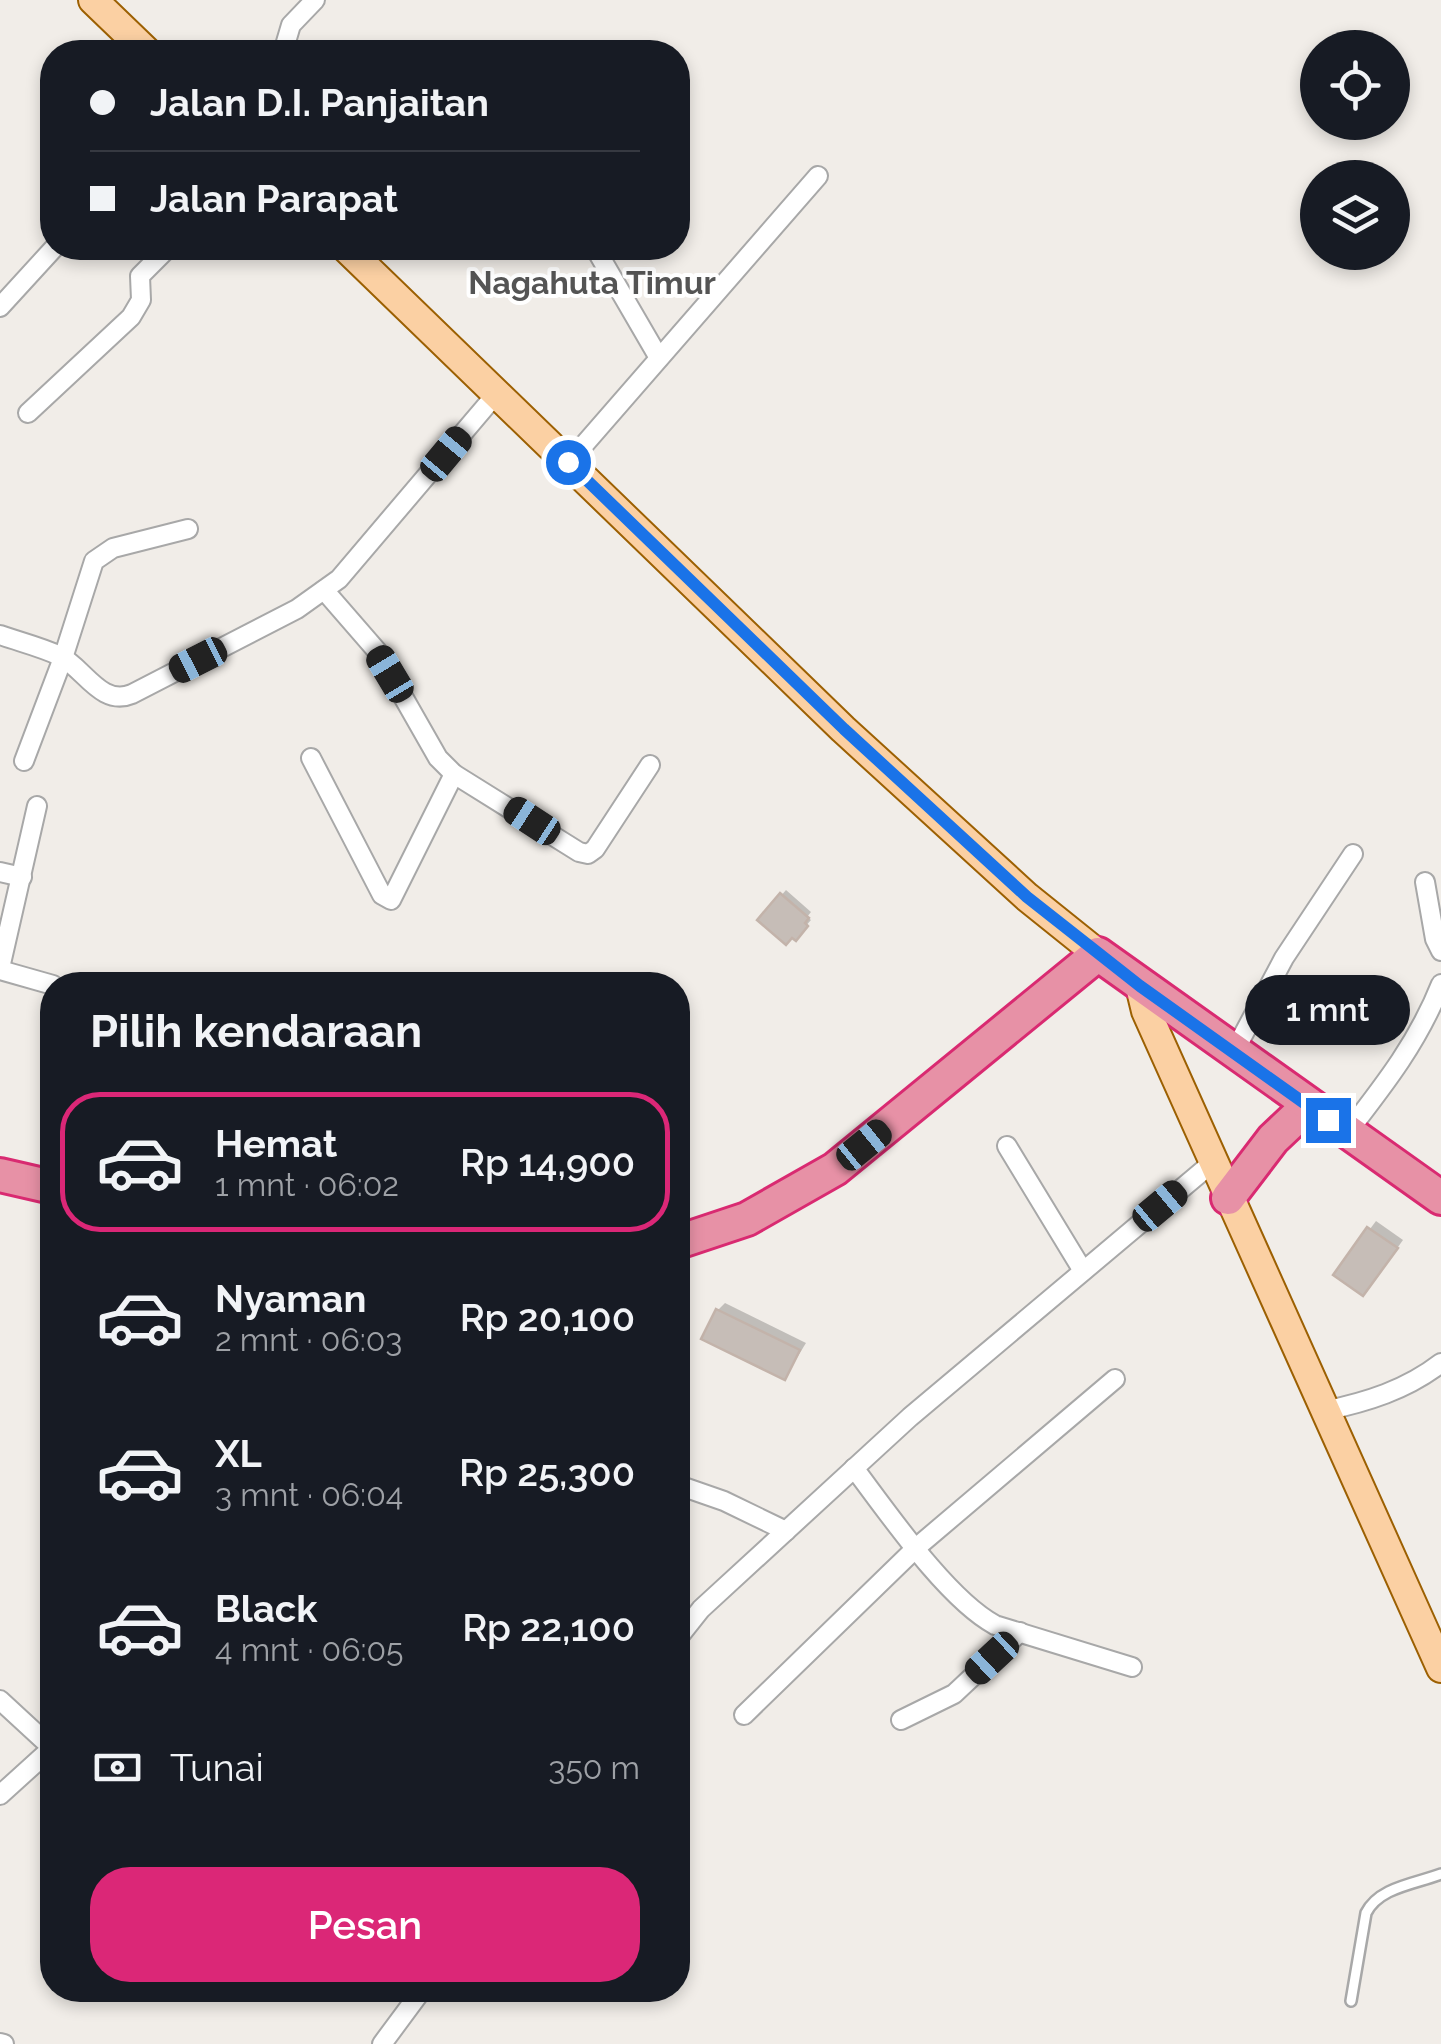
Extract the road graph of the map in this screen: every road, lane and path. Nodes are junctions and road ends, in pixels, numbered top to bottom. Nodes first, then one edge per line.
1 (93, 0) edge
2 (315, 0) edge
3 (135, 40) edge
4 (287, 40) edge
5 (818, 176) dead end
6 (43, 260) edge
7 (156, 260) edge
8 (358, 260) edge
9 (602, 260) edge
10 (0, 307) edge
11 (659, 358) junction
12 (497, 393) junction
13 (28, 413) dead end
14 (568, 462) junction
15 (188, 529) dead end
16 (324, 590) junction
17 (0, 634) edge
18 (64, 658) junction
19 (311, 758) dead end
20 (24, 761) dead end
21 (650, 765) dead end
22 (454, 774) junction
23 (37, 806) dead end
24 (1353, 854) dead end
25 (0, 872) edge
26 (22, 878) junction
27 (1425, 882) dead end
28 (1441, 951) edge
29 (1098, 954) junction
30 (0, 969) edge
31 (40, 981) edge
32 (1441, 984) edge
33 (1140, 986) junction
34 (1234, 1052) junction
35 (1308, 1106) junction
36 (1347, 1133) junction
37 (1007, 1146) dead end
38 (1212, 1163) junction
39 (0, 1175) edge
40 (40, 1184) edge
41 (1228, 1198) junction
42 (1441, 1198) edge
43 (690, 1238) edge
44 (1082, 1271) junction
45 (1441, 1363) edge
46 (1115, 1380) dead end
47 (1324, 1411) junction
48 (854, 1468) junction
49 (690, 1488) edge
50 (786, 1531) junction
51 (918, 1548) junction
52 (690, 1623) edge
53 (1020, 1632) junction
54 (1132, 1666) dead end
55 (1441, 1668) edge
56 (0, 1700) edge
57 (744, 1715) dead end
58 (901, 1720) dead end
59 (40, 1737) edge
60 (40, 1759) edge
61 (0, 1795) edge
62 (1441, 1874) edge
63 (413, 2002) edge
64 (1351, 2002) dead end
65 (382, 2044) edge

1 - 3 main road
2 - 4 street
5 - 11 street
6 - 10 street
7 - 13 street
8 - 12 main road
9 - 11 street
11 - 14 street
12 - 14 main road
12 - 16 street
14 - 29 main road
15 - 18 street
16 - 18 street
16 - 22 street
17 - 18 street
18 - 20 street
19 - 22 street
21 - 22 street
23 - 26 street
24 - 34 street
25 - 26 street
26 - 30 street
27 - 28 street
29 - 33 highway
29 - 43 highway
30 - 31 street
32 - 36 street
33 - 34 highway
33 - 38 main road
34 - 35 highway
35 - 36 highway
35 - 41 highway
36 - 42 highway
37 - 44 street
38 - 41 main road
38 - 44 street
39 - 40 highway
41 - 47 main road
44 - 48 street
45 - 47 street
46 - 51 street
47 - 55 main road
48 - 50 street
48 - 51 street
49 - 50 street
50 - 52 street
51 - 53 street
51 - 57 street
53 - 54 street
53 - 58 street
56 - 59 street
60 - 61 street
62 - 64 lane
63 - 65 street

